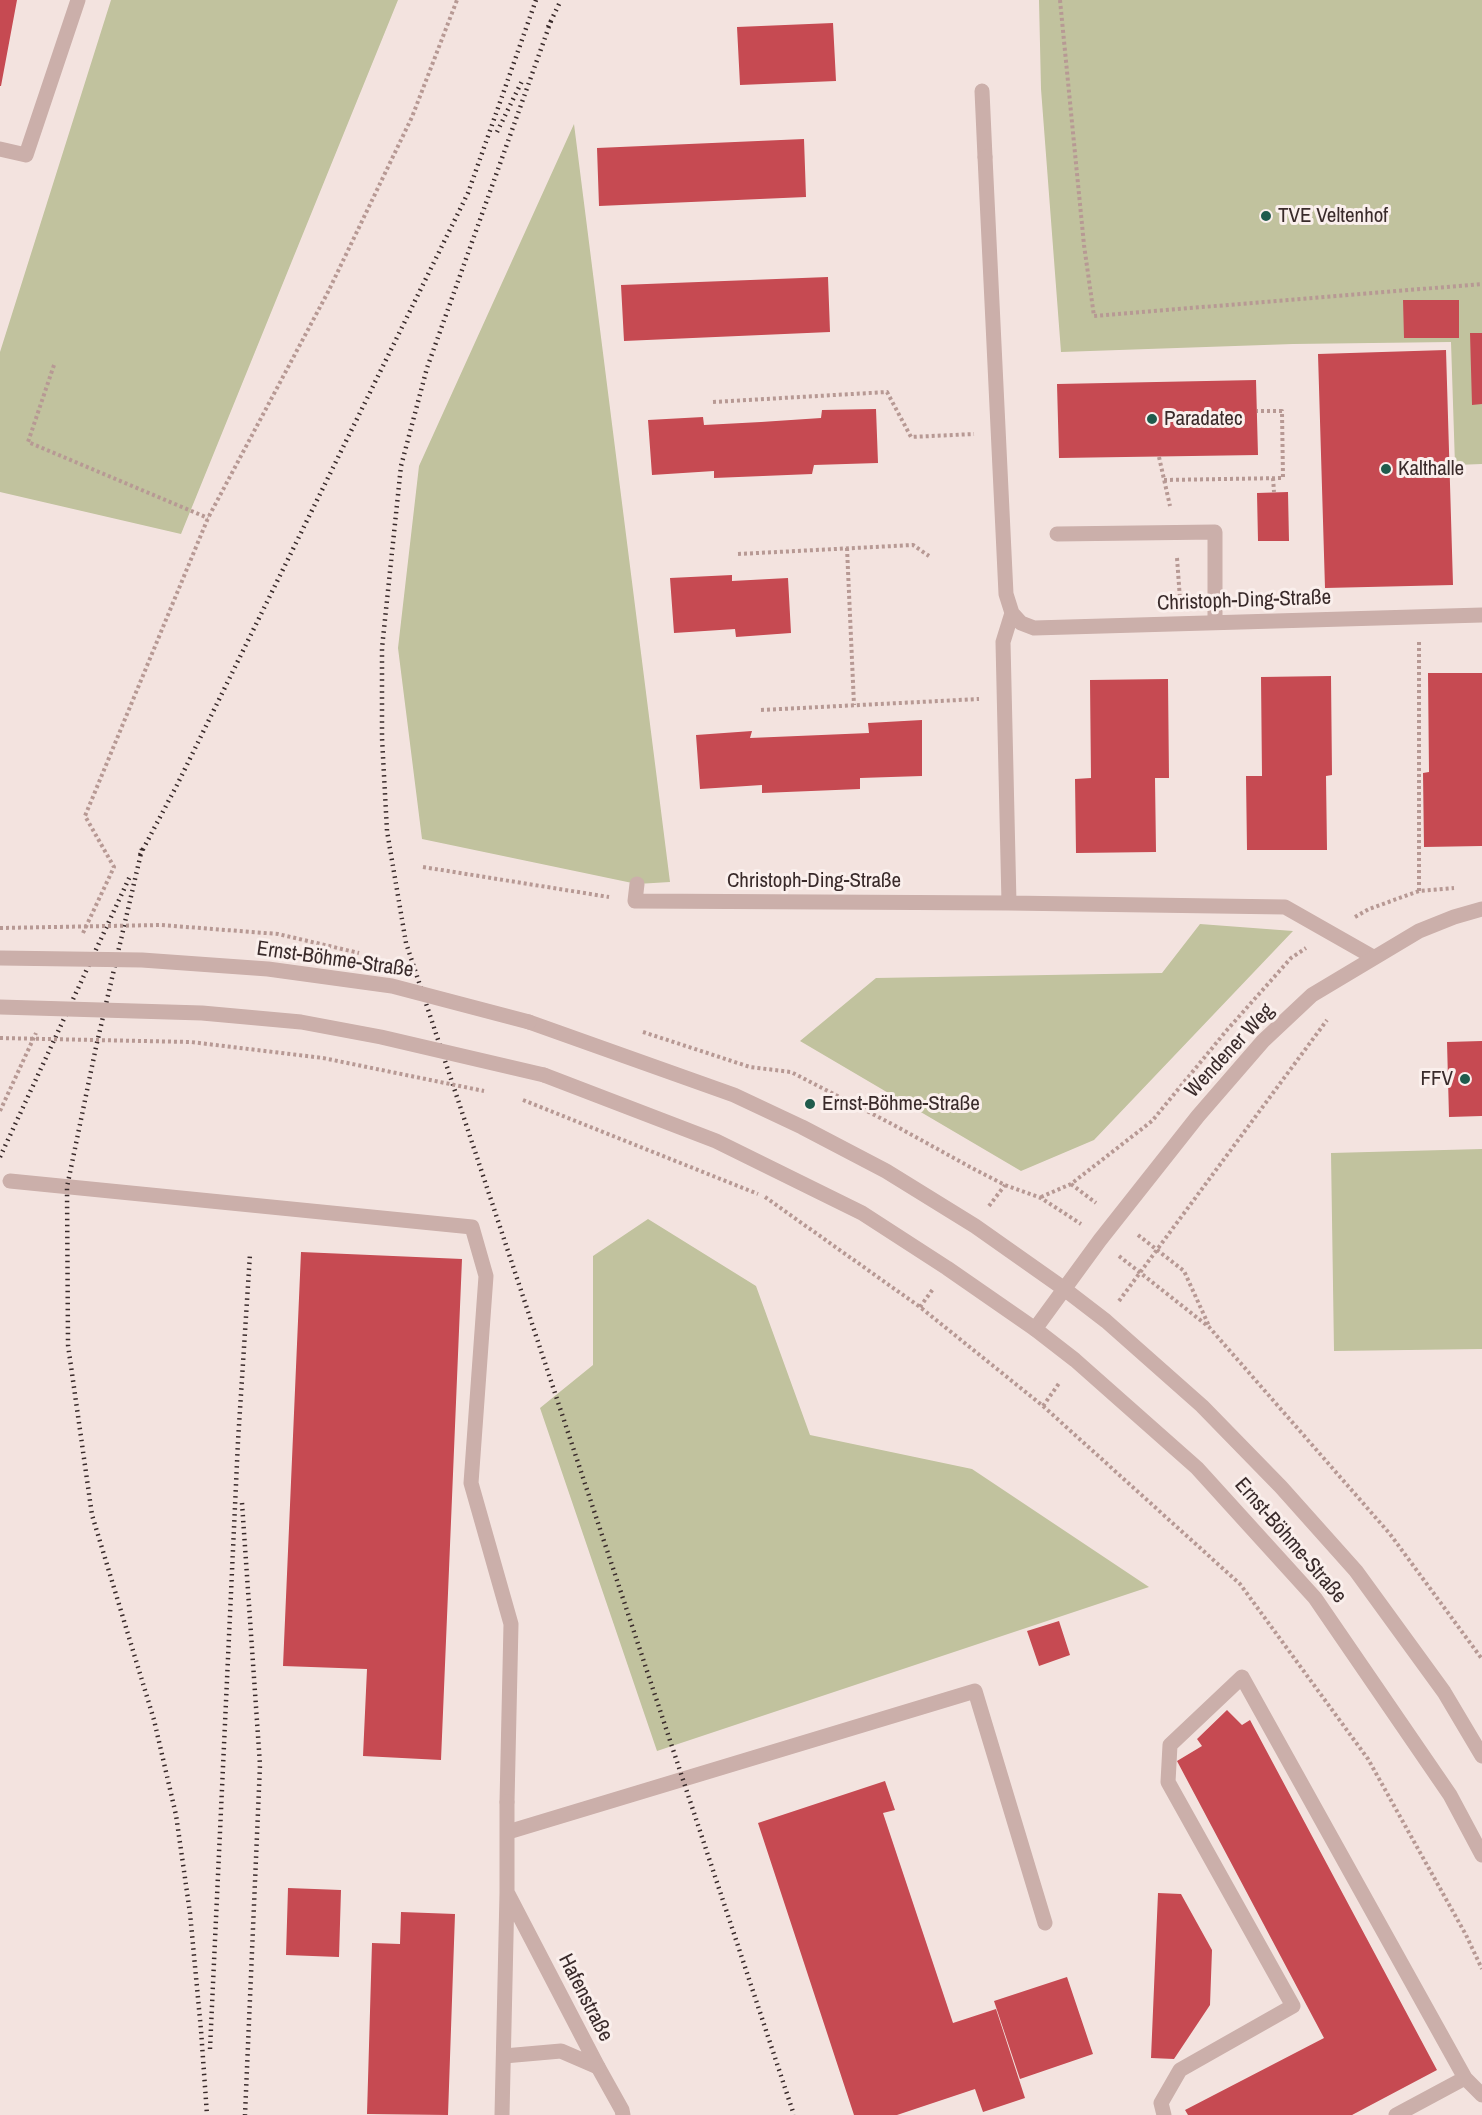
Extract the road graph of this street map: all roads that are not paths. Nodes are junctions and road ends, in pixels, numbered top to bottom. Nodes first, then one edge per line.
1 (78, 0) edge
2 (982, 91) dead end
3 (0, 149) edge
4 (1057, 534) dead end
5 (1012, 613) junction
6 (1482, 615) edge
7 (1215, 622) junction
8 (637, 884) dead end
9 (1009, 903) junction
10 (1482, 909) edge
11 (1373, 957) junction
12 (0, 958) edge
13 (0, 1007) edge
14 (10, 1181) dead end
15 (1063, 1288) junction
16 (1035, 1329) junction
17 (1482, 1756) edge
18 (508, 1832) junction
19 (1482, 1855) edge
20 (507, 1893) junction
21 (1045, 1923) dead end
22 (504, 2056) junction
23 (598, 2067) junction
24 (1465, 2078) junction
25 (1482, 2095) edge
26 (502, 2115) edge
27 (623, 2115) edge
28 (1164, 2115) edge
29 (1396, 2115) edge

1 - 3 street
2 - 5 street
4 - 7 street
5 - 7 street, Christoph-Ding-Straße
5 - 9 street
6 - 7 street, Christoph-Ding-Straße
8 - 9 street, Christoph-Ding-Straße
9 - 11 street, Christoph-Ding-Straße
10 - 11 street, Wendener Weg
11 - 15 street, Wendener Weg
12 - 15 street, Ernst-Böhme-Straße, bridge
13 - 16 street, Ernst-Böhme-Straße, bridge
14 - 18 street, Hafenstraße
15 - 16 street
15 - 17 street, Ernst-Böhme-Straße
16 - 19 street, Ernst-Böhme-Straße
18 - 20 street, Hafenstraße
18 - 21 street
20 - 22 street, Hafenstraße
20 - 23 street, Hafenstraße
22 - 23 street, Hafenstraße
22 - 26 street, Hafenstraße
23 - 27 street
24 - 25 street
24 - 28 street
24 - 29 street

